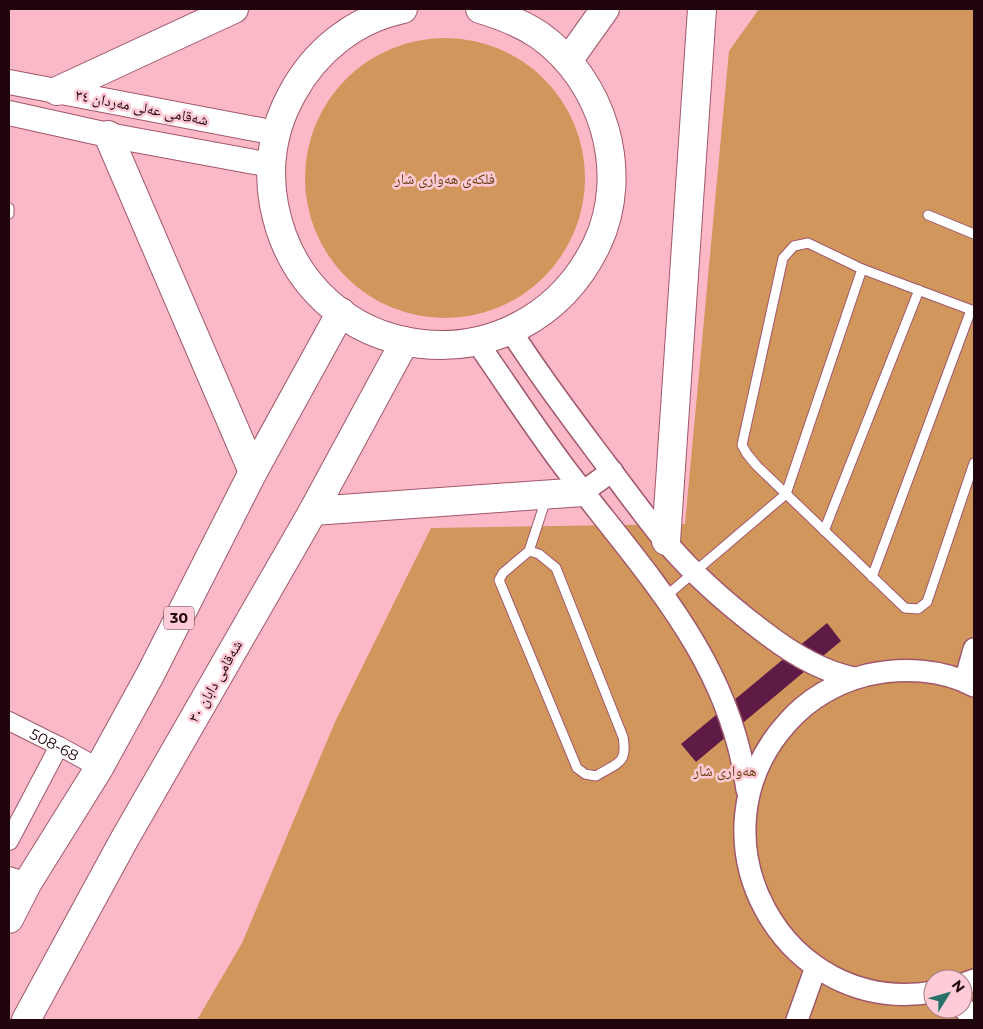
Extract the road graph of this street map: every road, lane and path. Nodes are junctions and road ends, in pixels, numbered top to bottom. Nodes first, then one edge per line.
1 (234, 9) edge
2 (403, 9) edge
3 (604, 9) edge
4 (702, 9) edge
5 (498, 11) edge
6 (568, 60) junction
7 (9, 82) edge
8 (57, 91) junction
9 (9, 113) edge
10 (276, 133) junction
11 (108, 135) junction
12 (271, 165) junction
13 (9, 208) edge
14 (9, 214) edge
15 (928, 215) dead end
16 (974, 234) edge
17 (862, 269) junction
18 (918, 290) junction
19 (973, 311) edge
20 (341, 312) junction
21 (511, 331) junction
22 (405, 341) junction
23 (477, 342) junction
24 (974, 463) edge
25 (612, 471) junction
26 (253, 472) junction
27 (583, 492) junction
28 (547, 494) junction
29 (786, 494) junction
30 (313, 511) junction
31 (824, 531) junction
32 (666, 541) junction
33 (529, 551) junction
34 (695, 573) junction
35 (872, 577) junction
36 (665, 597) junction
37 (974, 649) edge
38 (854, 678) junction
39 (969, 683) edge
40 (9, 721) edge
41 (59, 746) junction
42 (99, 768) junction
43 (748, 796) junction
44 (9, 841) edge
45 (19, 879) edge
46 (9, 919) edge
47 (816, 967) junction
48 (923, 994) edge
49 (26, 1020) edge
50 (797, 1020) edge

1 - 8 main road
2 - 10 main road
3 - 6 main road
4 - 32 main road
5 - 6 main road
6 - 21 main road
7 - 8 main road, شەقامی عەلی مەردان ٣٤
8 - 10 main road, شەقامی عەلی مەردان ٣٤
9 - 11 main road
10 - 12 main road
11 - 12 main road
11 - 26 main road
12 - 20 main road
13 - 14 lane
15 - 16 lane
17 - 18 lane
17 - 29 lane
17 - 29 lane
18 - 19 lane
18 - 31 lane
19 - 35 lane
20 - 22 main road
20 - 26 main road, 30
21 - 23 main road
21 - 25 street
22 - 23 main road
22 - 30 main road, شەقامی دابان ٣٠
23 - 27 street
24 - 35 lane
25 - 27 street
25 - 32 street
26 - 42 main road, 30
27 - 28 main road
27 - 36 street
28 - 30 main road
28 - 33 lane
29 - 31 lane
29 - 34 lane
30 - 49 main road, شەقامی دابان ٣٠
31 - 35 lane
32 - 34 street
33 - 33 lane
34 - 36 lane
34 - 38 street
36 - 43 street
37 - 39 street
38 - 39 street
38 - 43 street
40 - 41 street, 508-68
41 - 42 street, 508-68
41 - 44 street
42 - 45 main road, 30
43 - 47 street
45 - 46 main road, 30
47 - 48 street
47 - 50 street

